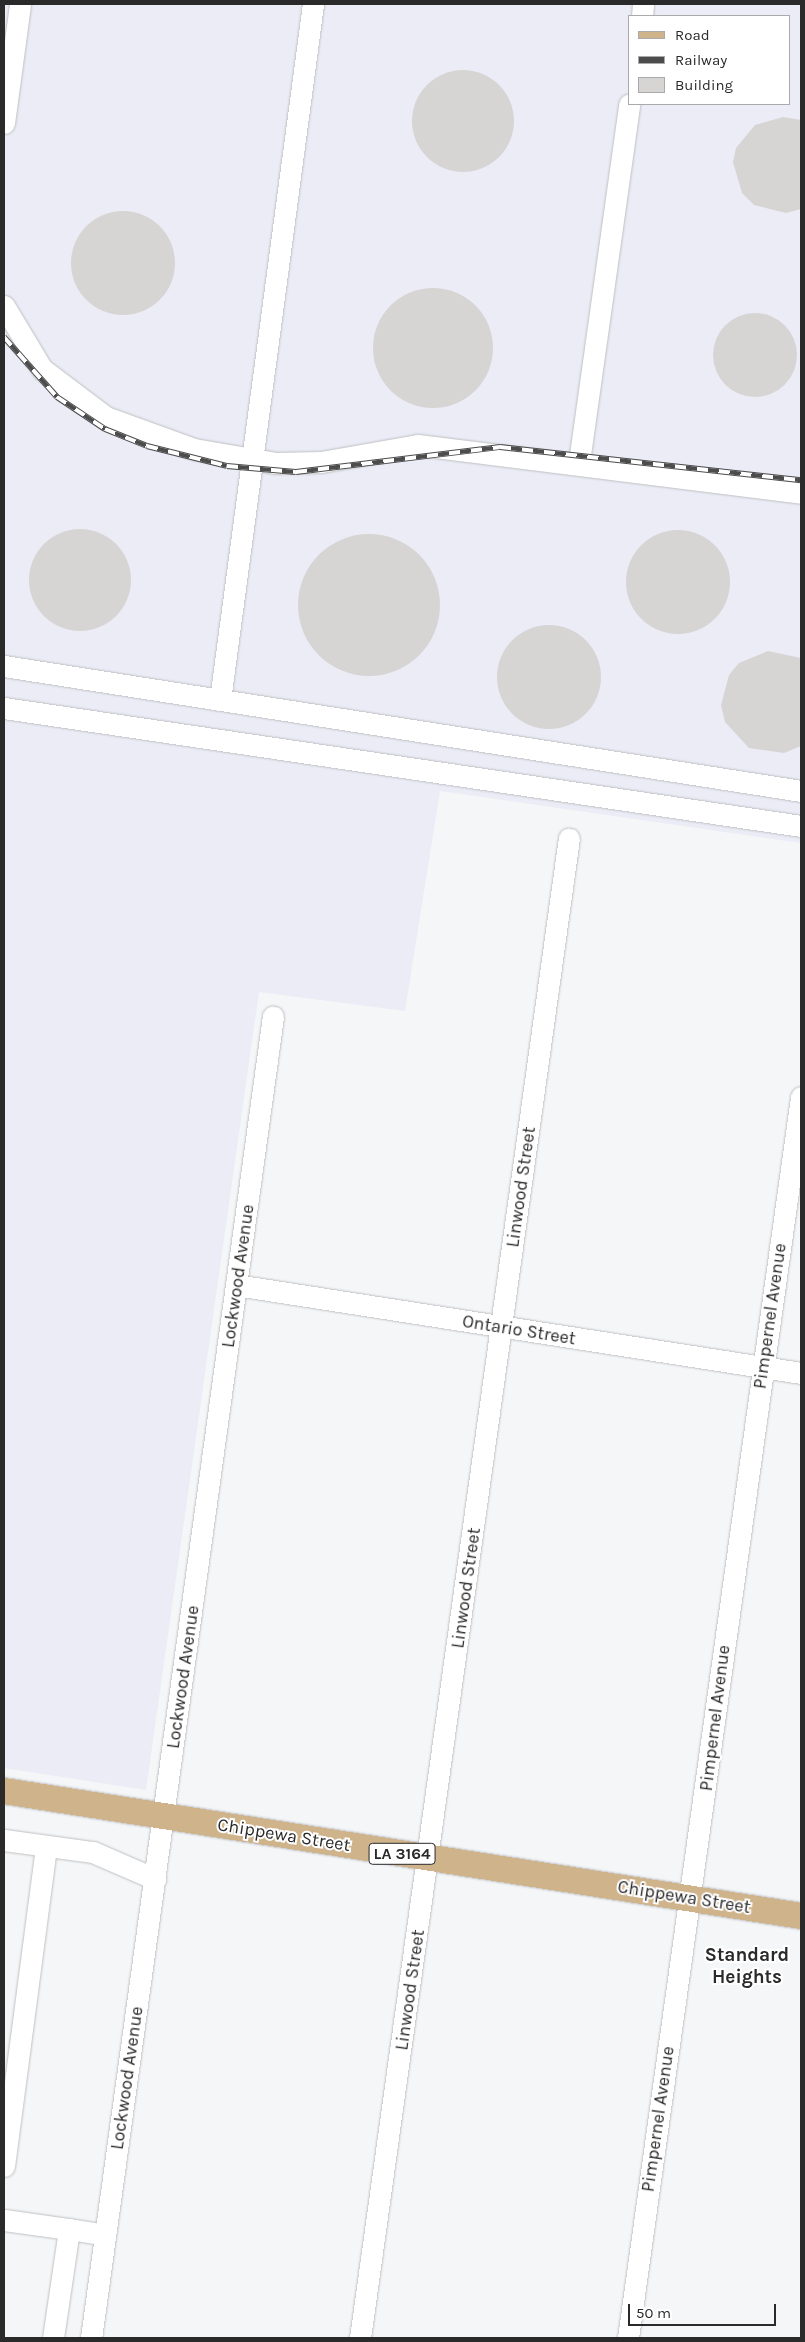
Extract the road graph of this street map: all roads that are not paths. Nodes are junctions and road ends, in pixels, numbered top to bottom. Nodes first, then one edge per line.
1 (20, 4) edge
2 (314, 4) edge
3 (629, 105) edge
4 (4, 123) edge
5 (4, 306) edge
6 (251, 458) junction
7 (579, 462) junction
8 (801, 493) edge
9 (4, 666) edge
10 (220, 700) junction
11 (4, 708) edge
12 (801, 791) edge
13 (801, 826) edge
14 (569, 838) dead end
15 (274, 1016) dead end
16 (801, 1097) edge
17 (236, 1285) junction
18 (502, 1328) junction
19 (763, 1367) junction
20 (801, 1373) edge
21 (4, 1791) edge
22 (164, 1817) junction
23 (4, 1844) edge
24 (46, 1847) junction
25 (428, 1858) junction
26 (155, 1879) junction
27 (691, 1898) junction
28 (801, 1916) edge
29 (4, 2166) edge
30 (4, 2220) edge
31 (69, 2229) junction
32 (105, 2235) junction
33 (53, 2338) edge
34 (91, 2338) edge
35 (360, 2338) edge
36 (628, 2338) edge

1 - 4 street
2 - 6 street
3 - 7 street
5 - 6 street
6 - 7 street
6 - 10 street
7 - 8 street
9 - 10 street
10 - 12 street
11 - 13 street
14 - 18 street, Linwood Street
15 - 17 street, Lockwood Avenue
16 - 19 street, Pimpernel Avenue
17 - 18 street, Ontario Street
17 - 22 street, Lockwood Avenue
18 - 19 street, Ontario Street
18 - 25 street, Linwood Street
19 - 20 street, Ontario Street
19 - 27 street, Pimpernel Avenue
21 - 22 main road, Chippewa Street / LA 3164
22 - 25 main road, Chippewa Street / LA 3164
22 - 26 street, Lockwood Avenue
23 - 24 street
24 - 26 street
24 - 29 street
25 - 27 main road, Chippewa Street / LA 3164
25 - 35 street, Linwood Street
26 - 32 street, Lockwood Avenue
27 - 28 main road, Chippewa Street / LA 3164
27 - 36 street, Pimpernel Avenue
30 - 31 street
31 - 32 street
31 - 33 street
32 - 34 street, Lockwood Avenue

